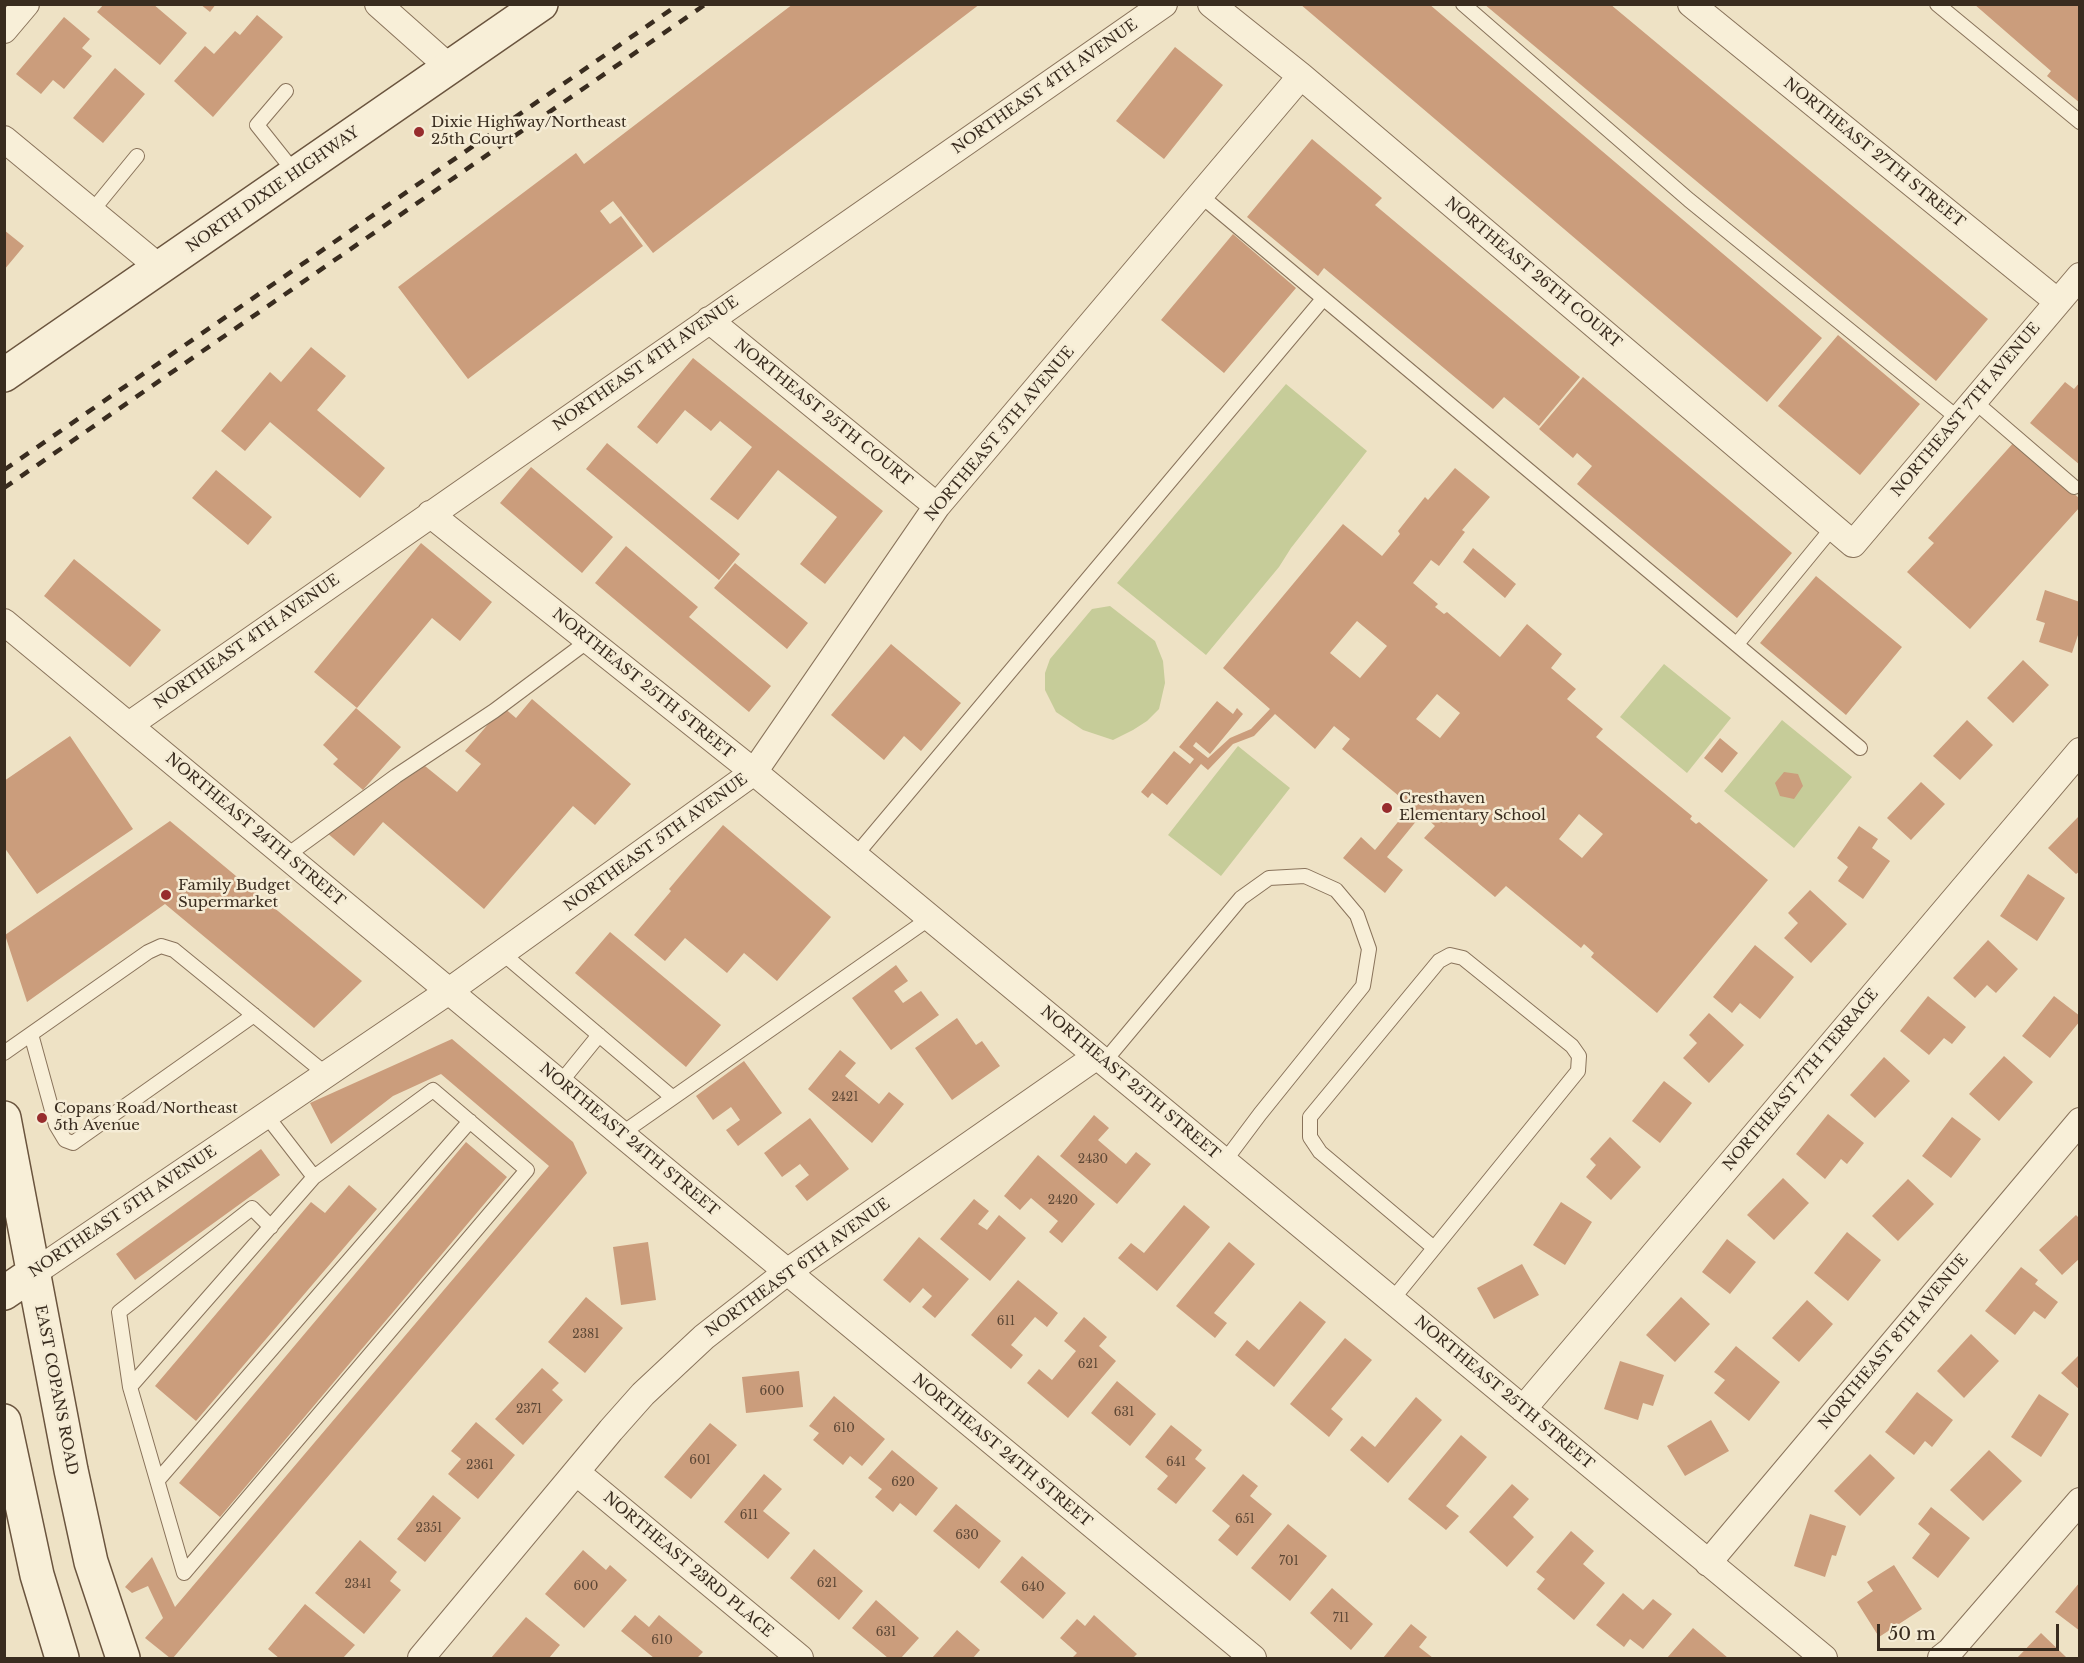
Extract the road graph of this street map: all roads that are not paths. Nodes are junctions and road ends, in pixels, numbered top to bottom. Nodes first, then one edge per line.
1 (26, 4) edge
2 (378, 4) edge
3 (542, 4) edge
4 (1164, 4) edge
5 (1211, 4) edge
6 (1463, 4) edge
7 (1691, 4) edge
8 (1937, 4) edge
9 (4, 30) edge
10 (450, 68) junction
11 (1301, 76) junction
12 (286, 91) dead end
13 (2079, 122) edge
14 (4, 139) edge
15 (137, 156) dead end
16 (296, 174) junction
17 (1200, 195) junction
18 (92, 211) junction
19 (160, 268) junction
20 (2079, 276) edge
21 (1323, 299) junction
22 (2058, 302) junction
23 (709, 320) junction
24 (4, 375) edge
25 (1966, 410) junction
26 (2074, 487) dead end
27 (937, 506) junction
28 (430, 514) junction
29 (1833, 527) junction
30 (1853, 544) joint
31 (4, 622) edge
32 (588, 640) junction
33 (1737, 644) junction
34 (129, 725) junction
35 (1860, 748) dead end
36 (2079, 751) edge
37 (754, 772) junction
38 (286, 856) junction
39 (855, 856) junction
40 (930, 918) junction
41 (502, 953) junction
42 (449, 991) junction
43 (254, 1015) junction
44 (31, 1034) junction
45 (599, 1035) junction
46 (4, 1053) edge
47 (1100, 1059) junction
48 (326, 1074) junction
49 (560, 1083) junction
50 (672, 1097) junction
51 (266, 1115) junction
52 (4, 1118) edge
53 (2079, 1120) edge
54 (470, 1121) junction
55 (621, 1134) junction
56 (1224, 1162) junction
57 (314, 1178) junction
58 (270, 1227) junction
59 (1434, 1248) junction
60 (35, 1272) junction
61 (787, 1272) junction
62 (4, 1293) edge
63 (1392, 1300) junction
64 (130, 1387) junction
65 (1522, 1409) junction
66 (4, 1421) edge
67 (576, 1472) junction
68 (158, 1480) junction
69 (2079, 1501) edge
70 (1708, 1563) junction
71 (62, 1659) edge
72 (123, 1659) edge
73 (422, 1659) edge
74 (800, 1659) edge
75 (1252, 1659) edge
76 (1824, 1659) edge
77 (1941, 1659) edge

1 - 9 street
2 - 10 street
3 - 10 main road, NORTH DIXIE HIGHWAY
4 - 23 street, NORTHEAST 4TH AVENUE
5 - 11 street, NORTHEAST 26TH COURT
6 - 25 lane
7 - 22 street, NORTHEAST 27TH STREET
8 - 13 lane
10 - 16 main road, NORTH DIXIE HIGHWAY
11 - 17 street, NORTHEAST 5TH AVENUE
11 - 29 street, NORTHEAST 26TH COURT
12 - 16 lane
14 - 18 street
15 - 18 lane
16 - 19 main road, NORTH DIXIE HIGHWAY
17 - 21 lane
17 - 27 street, NORTHEAST 5TH AVENUE
18 - 19 street
19 - 24 main road, NORTH DIXIE HIGHWAY
20 - 22 street, NORTHEAST 7TH AVENUE
21 - 33 lane
21 - 39 lane
22 - 25 street, NORTHEAST 7TH AVENUE
23 - 27 street, NORTHEAST 25TH COURT
23 - 28 street, NORTHEAST 4TH AVENUE
25 - 26 lane
25 - 30 street, NORTHEAST 7TH AVENUE
27 - 37 street, NORTHEAST 5TH AVENUE
28 - 32 street, NORTHEAST 25TH STREET
28 - 34 street, NORTHEAST 4TH AVENUE
29 - 30 street, NORTHEAST 26TH COURT
29 - 33 lane
31 - 34 street, NORTHEAST 24TH STREET
32 - 37 street, NORTHEAST 25TH STREET
32 - 38 lane
33 - 35 lane
34 - 38 street, NORTHEAST 24TH STREET
36 - 65 street, NORTHEAST 7TH TERRACE
37 - 39 street, NORTHEAST 25TH STREET
37 - 41 street, NORTHEAST 5TH AVENUE
38 - 42 street, NORTHEAST 24TH STREET
39 - 40 street, NORTHEAST 25TH STREET
40 - 47 street, NORTHEAST 25TH STREET
40 - 50 lane
41 - 42 street, NORTHEAST 5TH AVENUE
41 - 45 lane
42 - 48 street, NORTHEAST 5TH AVENUE
42 - 49 street, NORTHEAST 24TH STREET
43 - 44 lane
43 - 44 lane
43 - 48 lane
44 - 46 lane
45 - 49 lane
45 - 50 lane
47 - 56 street, NORTHEAST 25TH STREET
47 - 56 lane
47 - 61 street, NORTHEAST 6TH AVENUE
48 - 51 street, NORTHEAST 5TH AVENUE
49 - 55 street, NORTHEAST 24TH STREET
50 - 55 lane
51 - 57 lane
51 - 60 street, NORTHEAST 5TH AVENUE
52 - 60 main road, EAST COPANS ROAD
53 - 70 street, NORTHEAST 8TH AVENUE
54 - 57 lane
54 - 68 lane
54 - 68 lane
55 - 61 street, NORTHEAST 24TH STREET
56 - 63 street, NORTHEAST 25TH STREET
57 - 58 lane
58 - 64 lane
58 - 64 lane
59 - 59 lane
59 - 63 lane
60 - 62 main road, NORTHEAST 5TH AVENUE
60 - 72 main road, EAST COPANS ROAD
61 - 67 street, NORTHEAST 6TH AVENUE
61 - 75 street, NORTHEAST 24TH STREET
63 - 65 street, NORTHEAST 25TH STREET
64 - 68 lane
65 - 70 street, NORTHEAST 25TH STREET
66 - 71 main road
67 - 73 street, NORTHEAST 6TH AVENUE
67 - 74 street, NORTHEAST 23RD PLACE
69 - 77 street
70 - 76 street, NORTHEAST 25TH STREET

